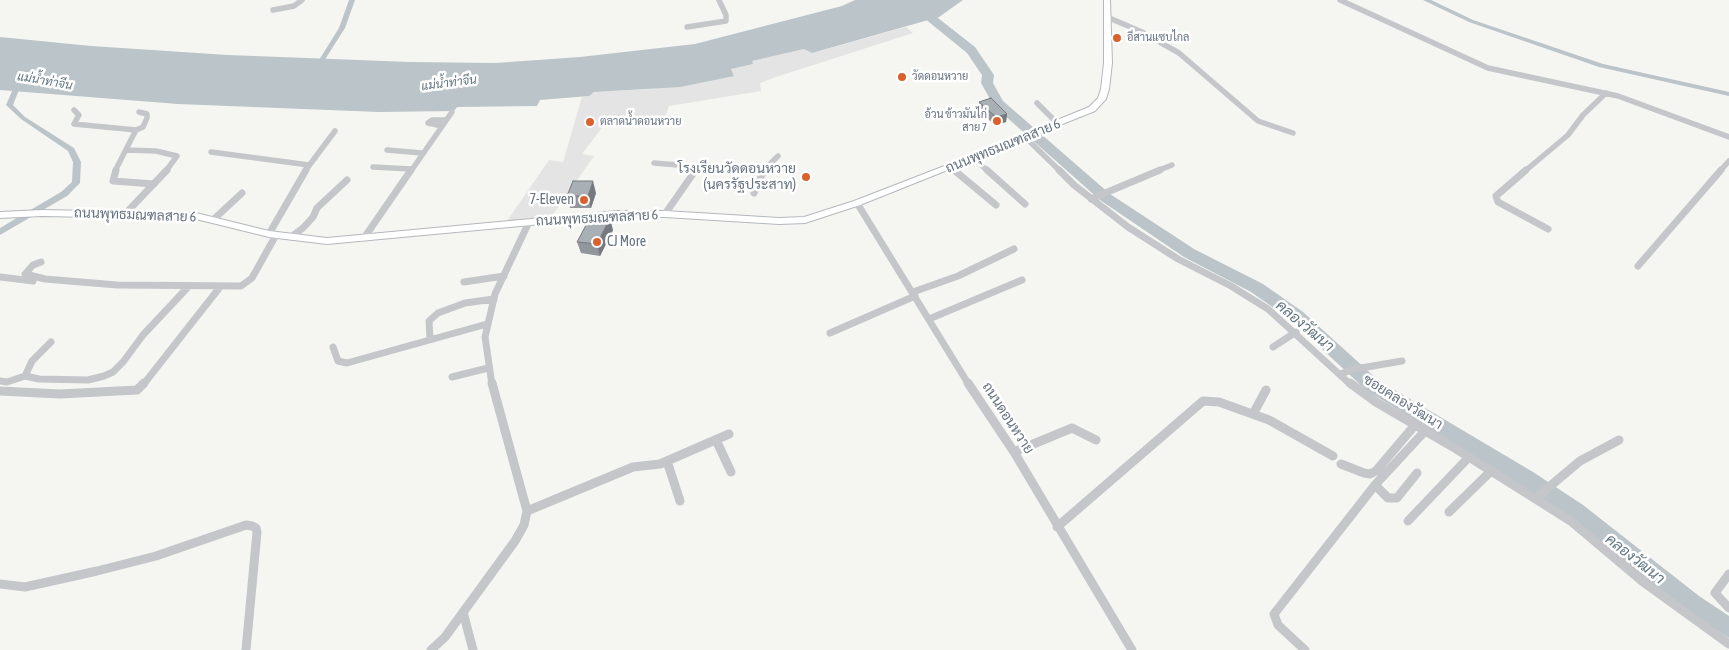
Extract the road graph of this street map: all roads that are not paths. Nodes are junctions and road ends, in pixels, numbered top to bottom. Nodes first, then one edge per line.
1 (302, 0) edge
2 (719, 0) edge
3 (1107, 0) edge
4 (1340, 0) edge
5 (273, 10) dead end
6 (1107, 17) junction
7 (687, 27) dead end
8 (1606, 93) junction
9 (1037, 103) dead end
10 (74, 110) dead end
11 (139, 112) dead end
12 (452, 112) dead end
13 (1058, 124) junction
14 (136, 130) junction
15 (335, 131) dead end
16 (1293, 133) dead end
17 (1031, 135) junction
18 (1729, 137) edge
19 (126, 150) junction
20 (387, 150) dead end
21 (211, 152) dead end
22 (422, 153) junction
23 (778, 156) dead end
24 (973, 158) junction
25 (1729, 161) edge
26 (654, 162) dead end
27 (309, 165) junction
28 (1172, 165) dead end
29 (373, 167) dead end
30 (950, 167) junction
31 (411, 169) junction
32 (347, 180) dead end
33 (154, 184) junction
34 (242, 193) dead end
35 (754, 193) dead end
36 (1094, 197) junction
37 (857, 203) junction
38 (1025, 204) dead end
39 (996, 205) dead end
40 (125, 214) junction
41 (665, 214) junction
42 (0, 215) edge
43 (214, 219) junction
44 (529, 222) junction
45 (1548, 229) dead end
46 (272, 234) junction
47 (291, 237) junction
48 (364, 238) junction
49 (1014, 249) dead end
50 (41, 262) dead end
51 (1638, 266) dead end
52 (504, 276) junction
53 (2, 279) edge
54 (45, 279) junction
55 (1022, 280) dead end
56 (464, 282) dead end
57 (188, 287) junction
58 (220, 287) junction
59 (914, 294) junction
60 (494, 299) junction
61 (929, 319) junction
62 (487, 324) junction
63 (1296, 332) junction
64 (830, 333) dead end
65 (430, 339) junction
66 (51, 342) dead end
67 (1273, 347) dead end
68 (333, 348) dead end
69 (1402, 360) dead end
70 (488, 368) junction
71 (1342, 373) junction
72 (25, 376) junction
73 (452, 377) dead end
74 (0, 382) edge
75 (1266, 390) dead end
76 (0, 391) edge
77 (1253, 414) junction
78 (1415, 425) junction
79 (1425, 431) junction
80 (729, 434) dead end
81 (716, 440) junction
82 (1096, 440) dead end
83 (1619, 440) dead end
84 (1014, 452) junction
85 (1333, 456) dead end
86 (1469, 457) junction
87 (667, 461) junction
88 (1341, 464) dead end
89 (1491, 471) junction
90 (731, 472) dead end
91 (1417, 473) dead end
92 (1376, 485) junction
93 (1539, 496) junction
94 (680, 501) dead end
95 (527, 511) junction
96 (1449, 512) dead end
97 (1408, 521) dead end
98 (1057, 526) junction
99 (1729, 574) edge
100 (0, 584) edge
101 (1729, 608) edge
102 (463, 612) junction
103 (1729, 644) edge
104 (246, 650) edge
105 (431, 650) edge
106 (473, 650) edge
107 (1132, 650) edge
108 (1306, 650) edge

1 - 5 street
2 - 7 street
3 - 6 main road, ถนนพุทธมณฑลสาย 6
4 - 8 street
6 - 13 main road, ถนนพุทธมณฑลสาย 6
6 - 16 street
8 - 18 street
8 - 45 street
9 - 13 street
10 - 14 street
11 - 14 street
12 - 22 street
13 - 17 main road, ถนนพุทธมณฑลสาย 6
14 - 19 street
15 - 27 street
17 - 24 main road, ถนนพุทธมณฑลสาย 6
17 - 36 street, ซอยคลองวัฒนา
19 - 33 street
19 - 33 street
20 - 22 street
21 - 27 street
22 - 31 street
23 - 35 street
24 - 30 main road, ถนนพุทธมณฑลสาย 6
24 - 38 street
25 - 51 street
26 - 41 street
27 - 46 street
28 - 36 street
29 - 31 street
30 - 37 main road, ถนนพุทธมณฑลสาย 6
30 - 39 street
31 - 48 street
32 - 47 street
33 - 40 street
34 - 43 street
36 - 63 street, ซอยคลองวัฒนา
37 - 41 main road, ถนนพุทธมณฑลสาย 6
37 - 59 street, ถนนดอนหวาย
40 - 42 main road, ถนนพุทธมณฑลสาย 6
40 - 43 main road, ถนนพุทธมณฑลสาย 6
41 - 44 main road, ถนนพุทธมณฑลสาย 6
43 - 46 main road, ถนนพุทธมณฑลสาย 6
44 - 48 main road, ถนนพุทธมณฑลสาย 6
44 - 52 street
46 - 47 main road, ถนนพุทธมณฑลสาย 6
46 - 58 street
47 - 48 main road, ถนนพุทธมณฑลสาย 6
49 - 59 street
50 - 54 street
52 - 56 street
52 - 60 street
53 - 54 street
54 - 57 street
55 - 61 street
57 - 58 street
57 - 72 street
58 - 76 street
59 - 61 street, ถนนดอนหวาย
59 - 64 street
60 - 62 street
60 - 65 street
61 - 84 street, ถนนดอนหวาย
62 - 65 street
62 - 70 street
63 - 67 street
63 - 71 street, ซอยคลองวัฒนา
65 - 68 street
66 - 72 street
69 - 71 street
70 - 73 street
70 - 95 street
71 - 78 street, ซอยคลองวัฒนา
72 - 74 street
75 - 77 street
77 - 85 street
77 - 98 street
78 - 79 street, ซอยคลองวัฒนา
78 - 88 street
79 - 86 street, ซอยคลองวัฒนา
79 - 92 street
80 - 81 street
81 - 87 street
81 - 90 street
82 - 84 street
83 - 93 street
84 - 98 street, ถนนดอนหวาย
86 - 89 street, ซอยคลองวัฒนา
86 - 97 street
87 - 94 street
87 - 95 street
89 - 93 street, ซอยคลองวัฒนา
89 - 96 street
91 - 92 street
92 - 108 street
93 - 103 street, ซอยคลองวัฒนา
95 - 102 street
98 - 107 street, ถนนดอนหวาย
99 - 101 street
100 - 104 street
102 - 105 street
102 - 106 street

